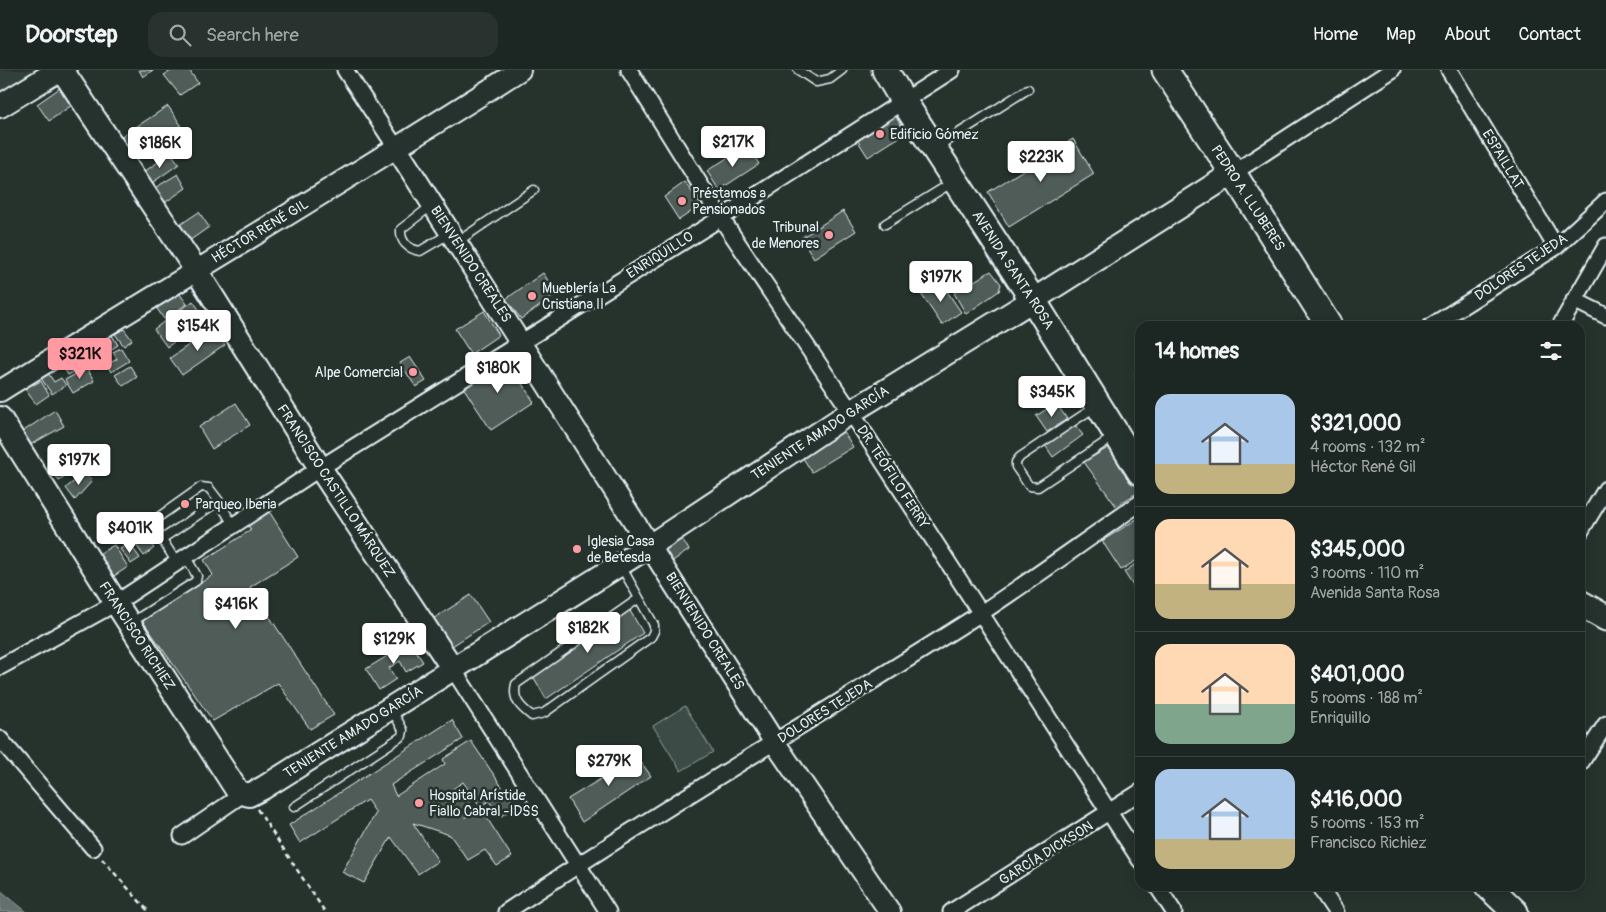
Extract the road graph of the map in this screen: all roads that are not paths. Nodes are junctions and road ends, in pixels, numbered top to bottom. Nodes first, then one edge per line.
1 (60, 70) edge
2 (345, 70) edge
3 (520, 70) edge
4 (629, 70) edge
5 (798, 70) edge
6 (842, 70) edge
7 (885, 70) edge
8 (952, 70) edge
9 (1165, 70) edge
10 (1392, 70) edge
11 (1449, 70) edge
12 (1028, 89) dead end
13 (904, 102) junction
14 (0, 106) edge
15 (397, 148) junction
16 (934, 149) junction
17 (1233, 173) junction
18 (955, 181) junction
19 (534, 190) dead end
20 (1606, 201) edge
21 (433, 204) junction
22 (721, 218) junction
23 (885, 224) dead end
24 (454, 237) junction
25 (1606, 246) edge
26 (1556, 247) junction
27 (196, 270) junction
28 (1033, 300) junction
29 (1574, 300) junction
30 (1606, 316) edge
31 (1326, 321) edge
32 (1439, 321) edge
33 (1563, 321) edge
34 (521, 342) junction
35 (0, 392) edge
36 (1098, 405) junction
37 (851, 412) junction
38 (0, 418) edge
39 (1117, 434) junction
40 (1135, 464) edge
41 (320, 468) junction
42 (1606, 489) edge
43 (219, 501) junction
44 (1135, 506) edge
45 (1585, 524) edge
46 (233, 525) junction
47 (162, 540) junction
48 (651, 545) junction
49 (181, 560) junction
50 (620, 564) junction
51 (638, 599) junction
52 (116, 603) junction
53 (1585, 606) edge
54 (980, 613) junction
55 (1606, 618) edge
56 (129, 623) junction
57 (0, 667) edge
58 (453, 669) junction
59 (391, 708) junction
60 (1606, 724) edge
61 (0, 739) edge
62 (775, 743) junction
63 (1585, 756) edge
64 (246, 794) junction
65 (1135, 796) edge
66 (294, 807) dead end
67 (1110, 813) junction
68 (182, 836) dead end
69 (92, 848) road end
70 (1135, 852) edge
71 (578, 864) junction
72 (1160, 891) edge
73 (1322, 891) dead end
74 (1498, 891) edge
75 (506, 912) edge
76 (608, 912) edge
77 (890, 912) edge
78 (951, 912) edge
79 (1174, 912) edge
80 (1336, 912) edge
81 (1515, 912) edge

1 - 14 main road
1 - 27 main road, FRANCISCO CASTILLO MÁRQUEZ
2 - 15 street, BIENVENIDO CREALES
3 - 15 street, HÉCTOR RENÉ GIL
4 - 22 street, DR. TEÓFILO FERRY
5 - 6 lane
7 - 13 main road, AVENIDA SANTA ROSA
8 - 13 street, ENRIQUILLO
9 - 17 main road, PEDRO A. LLUBERES
10 - 17 street, TENIENTE AMADO GARCÍA
11 - 26 street, ESPAILLAT
12 - 16 lane
13 - 16 main road, AVENIDA SANTA ROSA
13 - 22 street, ENRIQUILLO
15 - 21 street, BIENVENIDO CREALES
15 - 27 street, HÉCTOR RENÉ GIL
16 - 18 main road, AVENIDA SANTA ROSA
17 - 28 main road, TENIENTE AMADO GARCÍA
17 - 31 main road, PEDRO A. LLUBERES
18 - 23 lane
18 - 28 main road, AVENIDA SANTA ROSA
19 - 24 lane
20 - 26 street, DOLORES TEJEDA
21 - 24 street, BIENVENIDO CREALES
21 - 24 lane
22 - 34 street, ENRIQUILLO
22 - 37 street, DR. TEÓFILO FERRY
24 - 34 street, BIENVENIDO CREALES
25 - 29 street
26 - 32 street, DOLORES TEJEDA
27 - 35 street, HÉCTOR RENÉ GIL
27 - 41 main road, FRANCISCO CASTILLO MÁRQUEZ
28 - 36 main road, AVENIDA SANTA ROSA
28 - 37 main road, TENIENTE AMADO GARCÍA
29 - 30 street
29 - 33 street
34 - 41 street, ENRIQUILLO
34 - 48 street, BIENVENIDO CREALES
36 - 39 main road, AVENIDA SANTA ROSA
36 - 39 lane
37 - 48 main road, TENIENTE AMADO GARCÍA
37 - 54 street, DR. TEÓFILO FERRY
38 - 52 main road, FRANCISCO RICHIEZ
39 - 40 main road, AVENIDA SANTA ROSA
41 - 46 street, ENRIQUILLO
41 - 58 main road, FRANCISCO CASTILLO MÁRQUEZ
42 - 45 street
43 - 46 lane
43 - 47 lane
43 - 47 lane
44 - 54 street, DOLORES TEJEDA
46 - 49 street, ENRIQUILLO
47 - 49 lane
48 - 50 main road, TENIENTE AMADO GARCÍA
48 - 62 street, BIENVENIDO CREALES
49 - 52 street, ENRIQUILLO
49 - 56 lane
50 - 51 lane
50 - 58 main road, TENIENTE AMADO GARCÍA
51 - 51 lane
52 - 56 main road, FRANCISCO RICHIEZ
52 - 57 street, ENRIQUILLO
53 - 55 main road
54 - 62 street, DOLORES TEJEDA
54 - 67 street, DR. TEÓFILO FERRY
56 - 64 main road, FRANCISCO RICHIEZ
58 - 59 main road, TENIENTE AMADO GARCÍA
58 - 71 street, FRANCISCO CASTILLO MÁRQUEZ
59 - 64 main road, TENIENTE AMADO GARCÍA
59 - 66 lane
60 - 63 street
61 - 69 street
62 - 71 street, DOLORES TEJEDA
62 - 77 street, BIENVENIDO CREALES
64 - 68 street
65 - 67 street, GARCÍA DICKSON
67 - 70 street, DR. TEÓFILO FERRY
67 - 78 street, GARCÍA DICKSON
71 - 75 street, DOLORES TEJEDA
71 - 76 street, FRANCISCO CASTILLO MÁRQUEZ
72 - 79 street
73 - 80 street
74 - 81 main road

